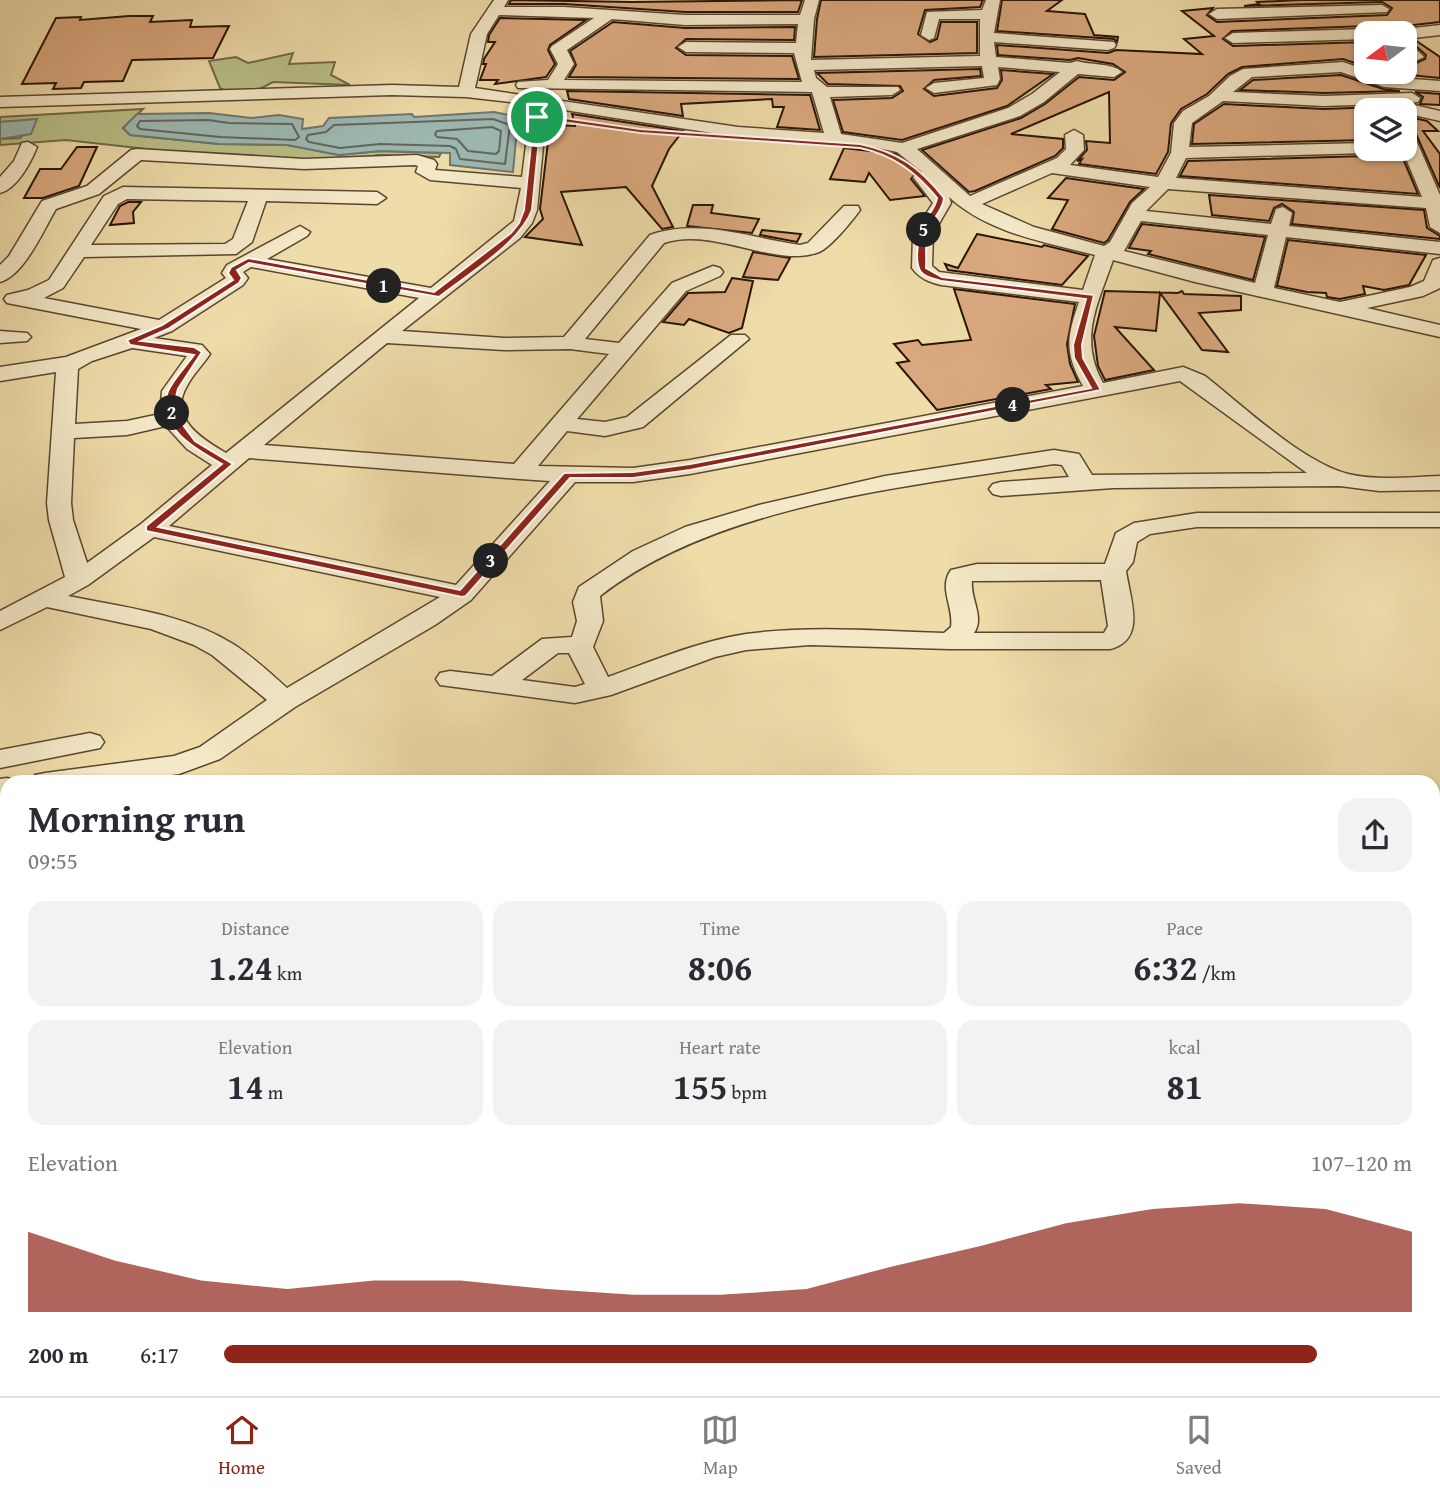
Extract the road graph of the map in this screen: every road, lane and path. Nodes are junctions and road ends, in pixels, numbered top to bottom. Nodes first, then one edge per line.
1 (812, 0) edge
2 (593, 4) edge
3 (1380, 4) edge
4 (498, 5) edge
5 (990, 7) edge
6 (609, 14) junction
7 (1217, 14) dead end
8 (806, 19) junction
9 (685, 20) junction
10 (719, 21) junction
11 (1440, 30) edge
12 (1418, 33) edge
13 (1354, 34) edge
14 (988, 37) junction
15 (1233, 38) dead end
16 (1108, 46) dead end
17 (803, 48) junction
18 (923, 61) junction
19 (989, 61) junction
20 (804, 65) junction
21 (1354, 65) edge
22 (684, 66) junction
23 (1077, 66) junction
24 (1327, 66) junction
25 (1114, 72) dead end
26 (553, 85) junction
27 (468, 86) junction
28 (1440, 86) edge
29 (934, 88) dead end
30 (820, 90) junction
31 (892, 90) dead end
32 (1387, 93) edge
33 (1219, 96) junction
34 (1440, 98) edge
35 (0, 102) edge
36 (536, 108) junction
37 (1440, 116) edge
38 (1440, 132) edge
39 (1074, 135) dead end
40 (1417, 138) edge
41 (834, 139) junction
42 (28, 147) dead end
43 (903, 148) junction
44 (1354, 148) edge
45 (1180, 153) junction
46 (1417, 159) edge
47 (1052, 168) junction
48 (530, 183) junction
49 (1164, 183) junction
50 (0, 188) edge
51 (1434, 189) edge
52 (1286, 192) junction
53 (259, 195) junction
54 (377, 198) dead end
55 (968, 204) junction
56 (851, 210) dead end
57 (1134, 215) junction
58 (1440, 227) edge
59 (1279, 230) junction
60 (300, 232) dead end
61 (1440, 248) edge
62 (79, 251) junction
63 (1105, 253) junction
64 (248, 261) junction
65 (1440, 264) edge
66 (713, 272) dead end
67 (0, 276) edge
68 (1263, 291) junction
69 (436, 295) junction
70 (1091, 297) junction
71 (7, 299) edge
72 (1339, 309) junction
73 (165, 327) junction
74 (1440, 331) edge
75 (383, 336) junction
76 (737, 339) dead end
77 (130, 342) junction
78 (570, 343) junction
79 (624, 350) junction
80 (70, 363) junction
81 (0, 374) edge
82 (1096, 390) junction
83 (173, 418) junction
84 (561, 424) junction
85 (63, 432) junction
86 (237, 457) junction
87 (520, 472) junction
88 (568, 475) junction
89 (1340, 480) junction
90 (1084, 483) junction
91 (1440, 484) edge
92 (1001, 489) dead end
93 (1440, 520) edge
94 (150, 528) junction
95 (1113, 571) junction
96 (79, 580) junction
97 (462, 594) junction
98 (45, 599) junction
99 (0, 622) edge
100 (950, 641) junction
101 (578, 645) junction
102 (450, 679) dead end
103 (496, 686) junction
104 (601, 689) junction
105 (285, 701) junction
106 (90, 742) dead end
107 (0, 759) edge
108 (100, 775) edge

1 - 8 street
2 - 4 street
2 - 6 street
2 - 10 street
3 - 7 street
4 - 27 street
5 - 14 street
5 - 18 street
6 - 9 street
6 - 26 street
8 - 10 street
8 - 17 street
9 - 10 street
9 - 22 street
11 - 12 street
13 - 15 street
14 - 16 street
14 - 19 street
17 - 20 street
17 - 22 street
18 - 19 street
18 - 20 street
19 - 23 street
19 - 29 street
20 - 30 street
21 - 24 street
22 - 26 street
22 - 30 street
23 - 25 street
23 - 43 street
24 - 32 street
24 - 33 street
26 - 27 street
27 - 35 street
27 - 36 street
28 - 32 street
30 - 31 street
30 - 41 street
32 - 33 street
32 - 34 street
32 - 37 street
33 - 45 street
36 - 41 street
36 - 48 street
36 - 70 street
38 - 40 street
39 - 47 street
41 - 43 street
42 - 50 street
43 - 55 street
44 - 45 street
45 - 49 street
46 - 51 street
47 - 49 street
47 - 55 street
48 - 67 street
48 - 69 street
49 - 52 street
49 - 57 street
51 - 52 street
51 - 58 street
52 - 59 street
53 - 54 street
53 - 62 street
53 - 62 street
55 - 63 street
56 - 78 street
57 - 59 street
57 - 63 street
59 - 61 street
59 - 68 street
60 - 64 street
62 - 71 street
63 - 68 street
63 - 70 street
64 - 69 street
64 - 73 street
65 - 72 street
66 - 79 street
68 - 72 street
69 - 75 street
70 - 82 street
71 - 73 street
72 - 74 street
73 - 77 street
75 - 78 street
75 - 86 street
76 - 84 street
77 - 80 street
77 - 83 street
78 - 79 street
79 - 84 street
80 - 81 street
80 - 85 street
82 - 88 street
82 - 89 street
83 - 85 street
83 - 86 street
84 - 87 street
85 - 96 street
86 - 87 street
86 - 94 street
87 - 88 street
88 - 97 street
89 - 90 street
89 - 91 street
90 - 92 street
90 - 101 street
93 - 95 street
94 - 96 street
94 - 97 street
95 - 100 street
95 - 100 street
96 - 98 street
97 - 105 street
98 - 99 street
98 - 105 street
100 - 104 street
101 - 103 street
101 - 104 street
102 - 103 street
103 - 104 street
105 - 108 street
106 - 107 street

